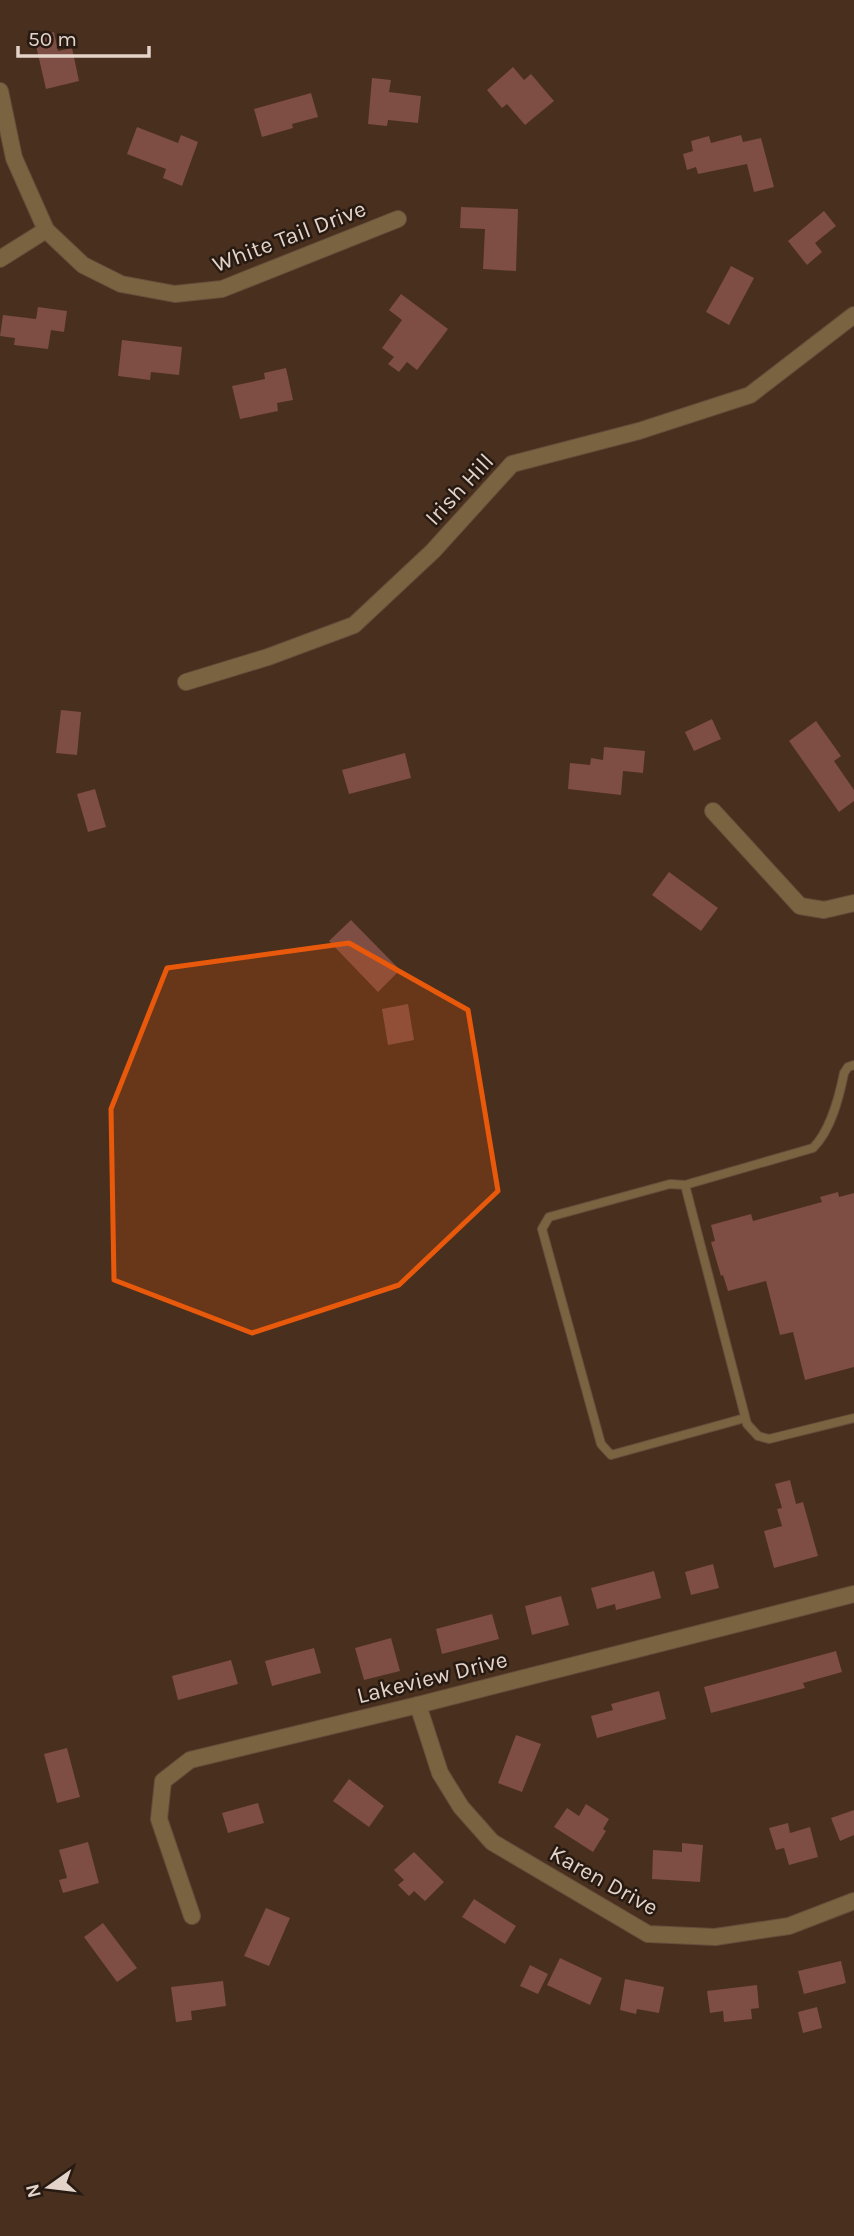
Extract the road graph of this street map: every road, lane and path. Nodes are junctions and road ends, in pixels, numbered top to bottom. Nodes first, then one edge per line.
1 (0, 91) edge
2 (398, 219) dead end
3 (46, 230) junction
4 (0, 259) edge
5 (854, 315) edge
6 (186, 682) dead end
7 (713, 811) dead end
8 (854, 903) edge
9 (854, 1065) edge
10 (685, 1185) junction
11 (745, 1418) junction
12 (854, 1418) edge
13 (854, 1594) edge
14 (418, 1705) junction
15 (854, 1901) edge
16 (192, 1916) dead end

1 - 3 street
2 - 3 street, White Tail Drive
3 - 4 street
5 - 6 street, Irish Hill
7 - 8 street
9 - 10 lane
10 - 11 lane
10 - 11 lane
11 - 12 lane
13 - 14 street, Lakeview Drive
14 - 15 street, Karen Drive
14 - 16 street, Lakeview Drive

